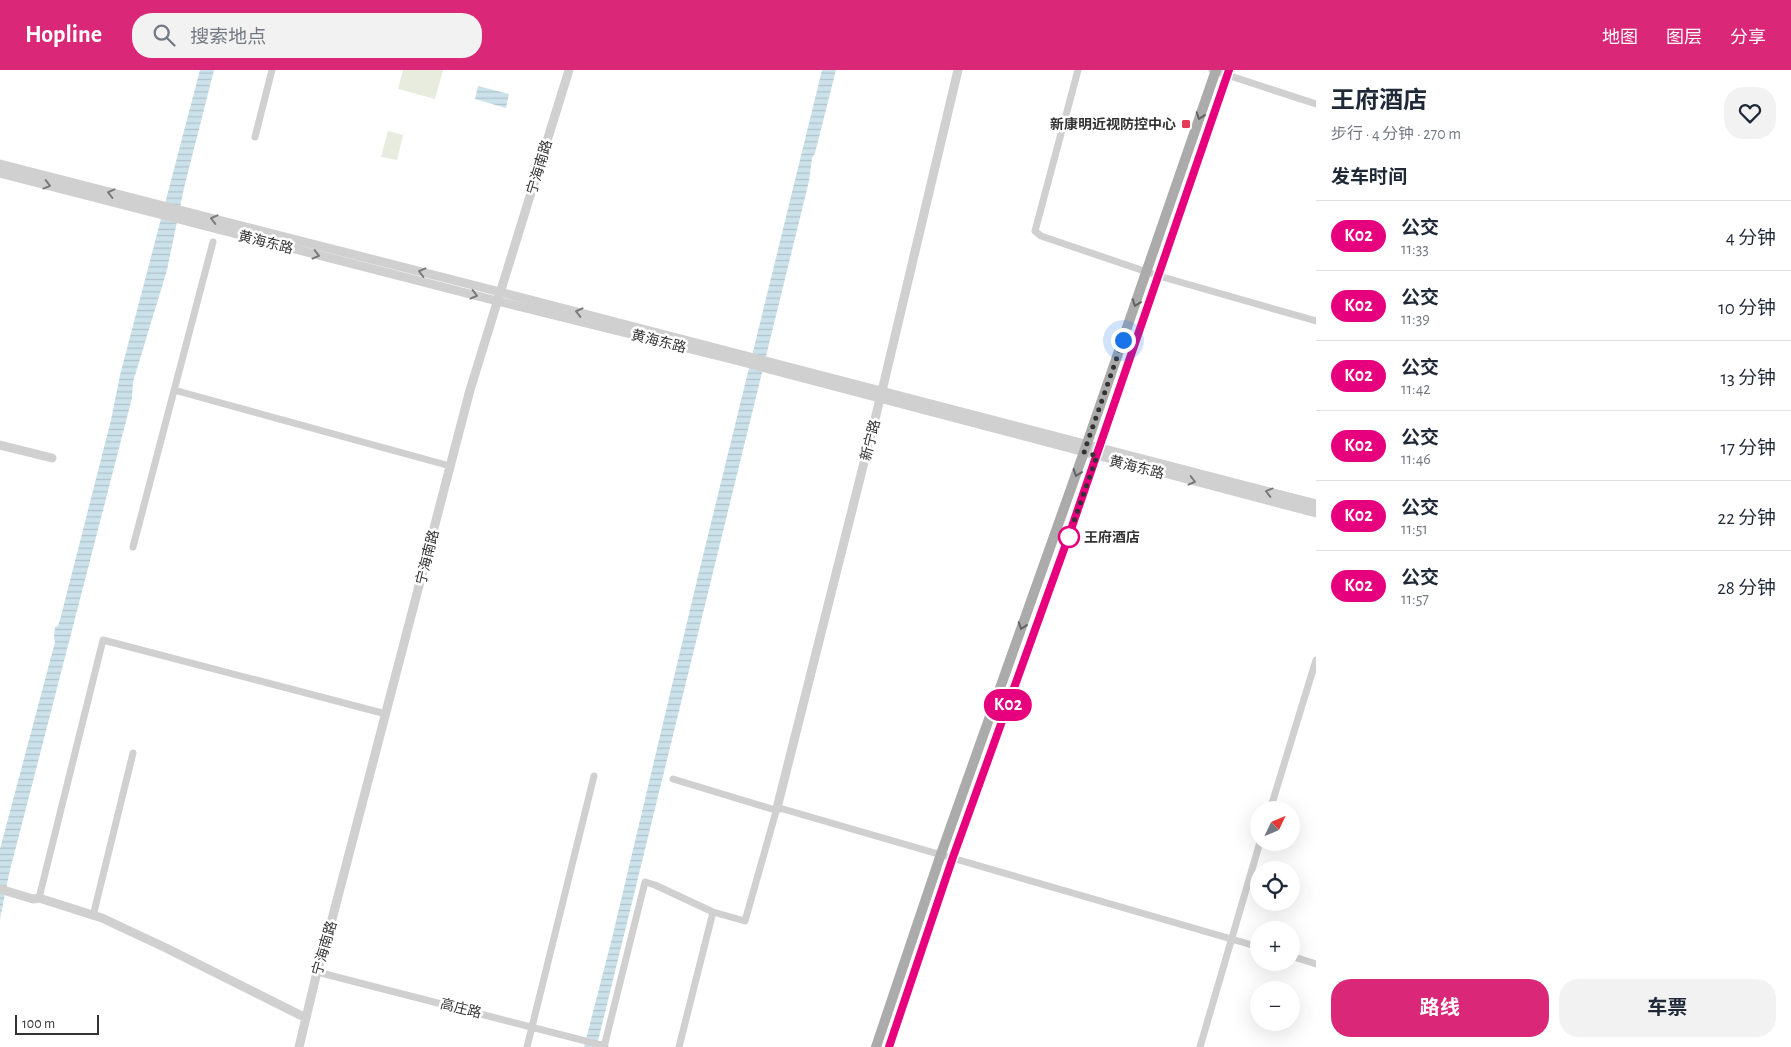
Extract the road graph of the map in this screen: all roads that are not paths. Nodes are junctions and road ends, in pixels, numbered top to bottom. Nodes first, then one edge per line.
1 (272, 70) edge
2 (569, 70) edge
3 (958, 70) edge
4 (1078, 70) edge
5 (1215, 70) edge
6 (1228, 73) edge
7 (1316, 104) edge
8 (255, 137) dead end
9 (0, 164) edge
10 (0, 173) edge
11 (157, 209) junction
12 (213, 242) dead end
13 (1147, 271) junction
14 (1159, 276) junction
15 (498, 296) junction
16 (1316, 321) edge
17 (174, 390) junction
18 (882, 394) junction
19 (0, 445) edge
20 (1086, 448) junction
21 (1098, 452) junction
22 (52, 458) dead end
23 (450, 466) junction
24 (1316, 504) edge
25 (1316, 513) edge
26 (133, 547) dead end
27 (1316, 660) edge
28 (386, 714) junction
29 (133, 753) dead end
30 (594, 776) dead end
31 (673, 779) dead end
32 (1273, 801) edge
33 (777, 808) junction
34 (1257, 851) edge
35 (941, 854) junction
36 (953, 857) junction
37 (0, 883) edge
38 (0, 889) edge
39 (16, 891) junction
40 (39, 898) junction
41 (713, 912) junction
42 (93, 916) junction
43 (1231, 939) junction
44 (1250, 944) edge
45 (1300, 959) edge
46 (1316, 964) edge
47 (317, 972) junction
48 (306, 1018) junction
49 (532, 1026) junction
50 (603, 1046) edge
51 (299, 1047) edge
52 (527, 1047) edge
53 (679, 1047) edge
54 (876, 1047) edge
55 (889, 1047) edge
56 (1200, 1047) edge

1 - 8 street
2 - 15 street, 宁海南路
3 - 18 street, 新宁路
4 - 13 street
5 - 6 street
5 -> 13 main road
6 - 7 street
6 - 14 main road
11 -> 9 street, 黄海东路
10 -> 11 street, 黄海东路
11 - 15 street, 黄海东路
12 - 17 street
13 - 14 street
13 -> 20 main road
14 - 16 street
14 - 21 main road
15 - 18 street, 黄海东路
15 - 23 street, 宁海南路
17 - 23 street
17 - 26 street
18 - 20 street, 黄海东路
18 - 33 street, 新宁路
19 - 22 street
20 - 21 street, 黄海东路
20 -> 35 main road
24 -> 21 street, 黄海东路
21 -> 25 street, 黄海东路
21 - 36 main road
23 - 28 street, 宁海南路
27 - 32 street
28 - 40 street
28 - 47 street, 宁海南路
29 - 42 street
30 - 49 street
31 - 33 street
33 - 35 street
33 - 41 street
34 - 43 street
35 - 36 street
35 - 54 main road
36 - 43 street
36 - 55 main road
37 - 39 street
38 - 39 street
39 - 40 street
40 - 42 street
41 - 50 street
41 - 53 street
42 - 48 street
43 - 44 street
43 - 56 street
45 - 46 street
47 - 48 street, 宁海南路
47 - 49 street, 高庄路
48 - 51 street, 宁海南路
49 - 50 street, 高庄路
49 - 52 street

